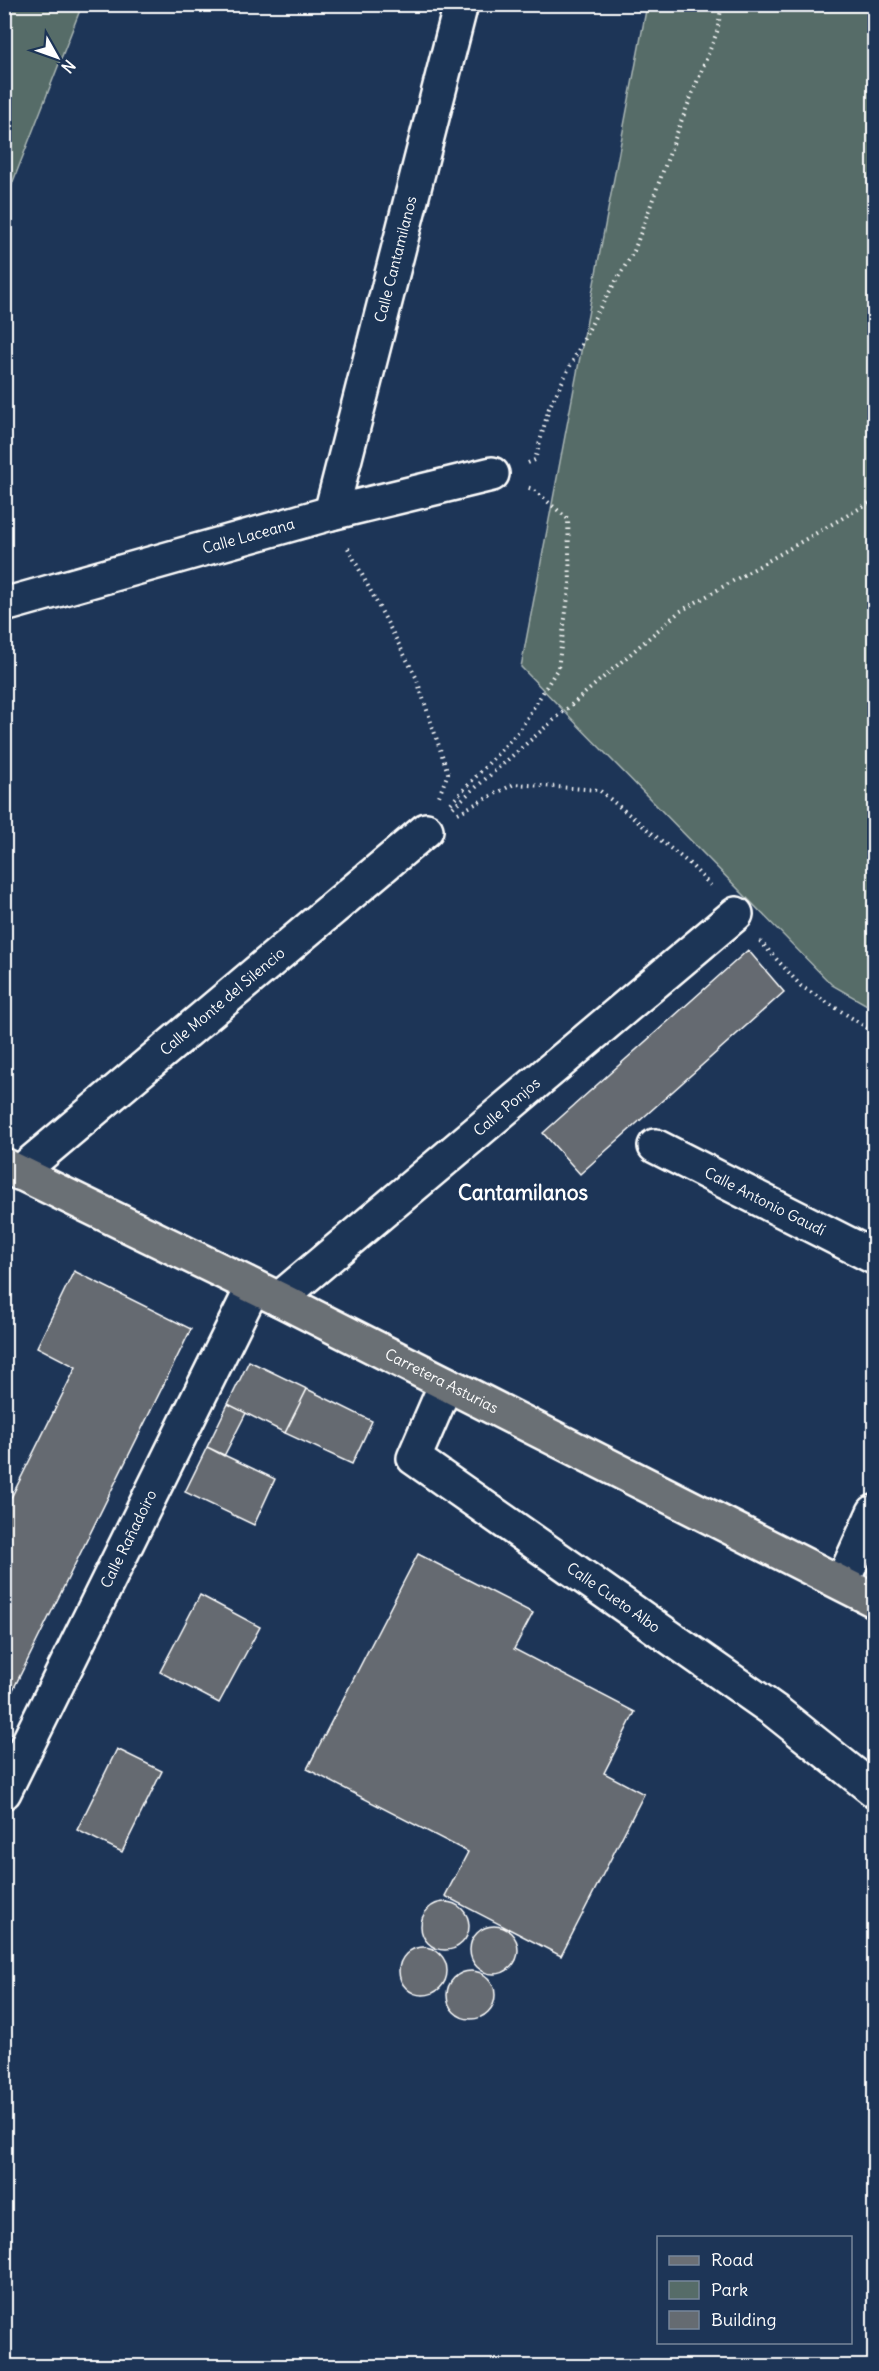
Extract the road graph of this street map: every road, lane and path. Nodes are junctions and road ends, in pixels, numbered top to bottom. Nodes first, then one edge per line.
1 (461, 4) edge
2 (722, 4) edge
3 (492, 474) junction
4 (874, 500) edge
5 (332, 513) junction
6 (4, 605) edge
7 (426, 830) junction
8 (736, 914) junction
9 (874, 1032) edge
10 (655, 1146) dead end
11 (12, 1169) edge
12 (874, 1257) edge
13 (266, 1293) junction
14 (446, 1384) junction
15 (874, 1512) edge
16 (842, 1583) junction
17 (874, 1600) edge
18 (874, 1790) edge
19 (4, 1792) edge

1 - 5 street, Calle Cantamilanos
2 - 3 path
3 - 5 street, Calle Laceana
3 - 7 path
4 - 7 path
5 - 6 street, Calle Laceana
5 - 7 path
7 - 8 path
7 - 11 street, Calle Monte del Silencio
8 - 9 path
8 - 13 street, Calle Ponjos
10 - 12 street, Calle Antonio Gaudí
11 - 13 main road, Carretera Asturias
13 - 14 main road, Carretera Asturias
13 - 19 street, Calle Rañadoiro
14 - 16 main road, Carretera Asturias
14 - 18 street, Calle Cueto Albo
15 - 16 street
16 - 17 main road, Carretera Asturias

